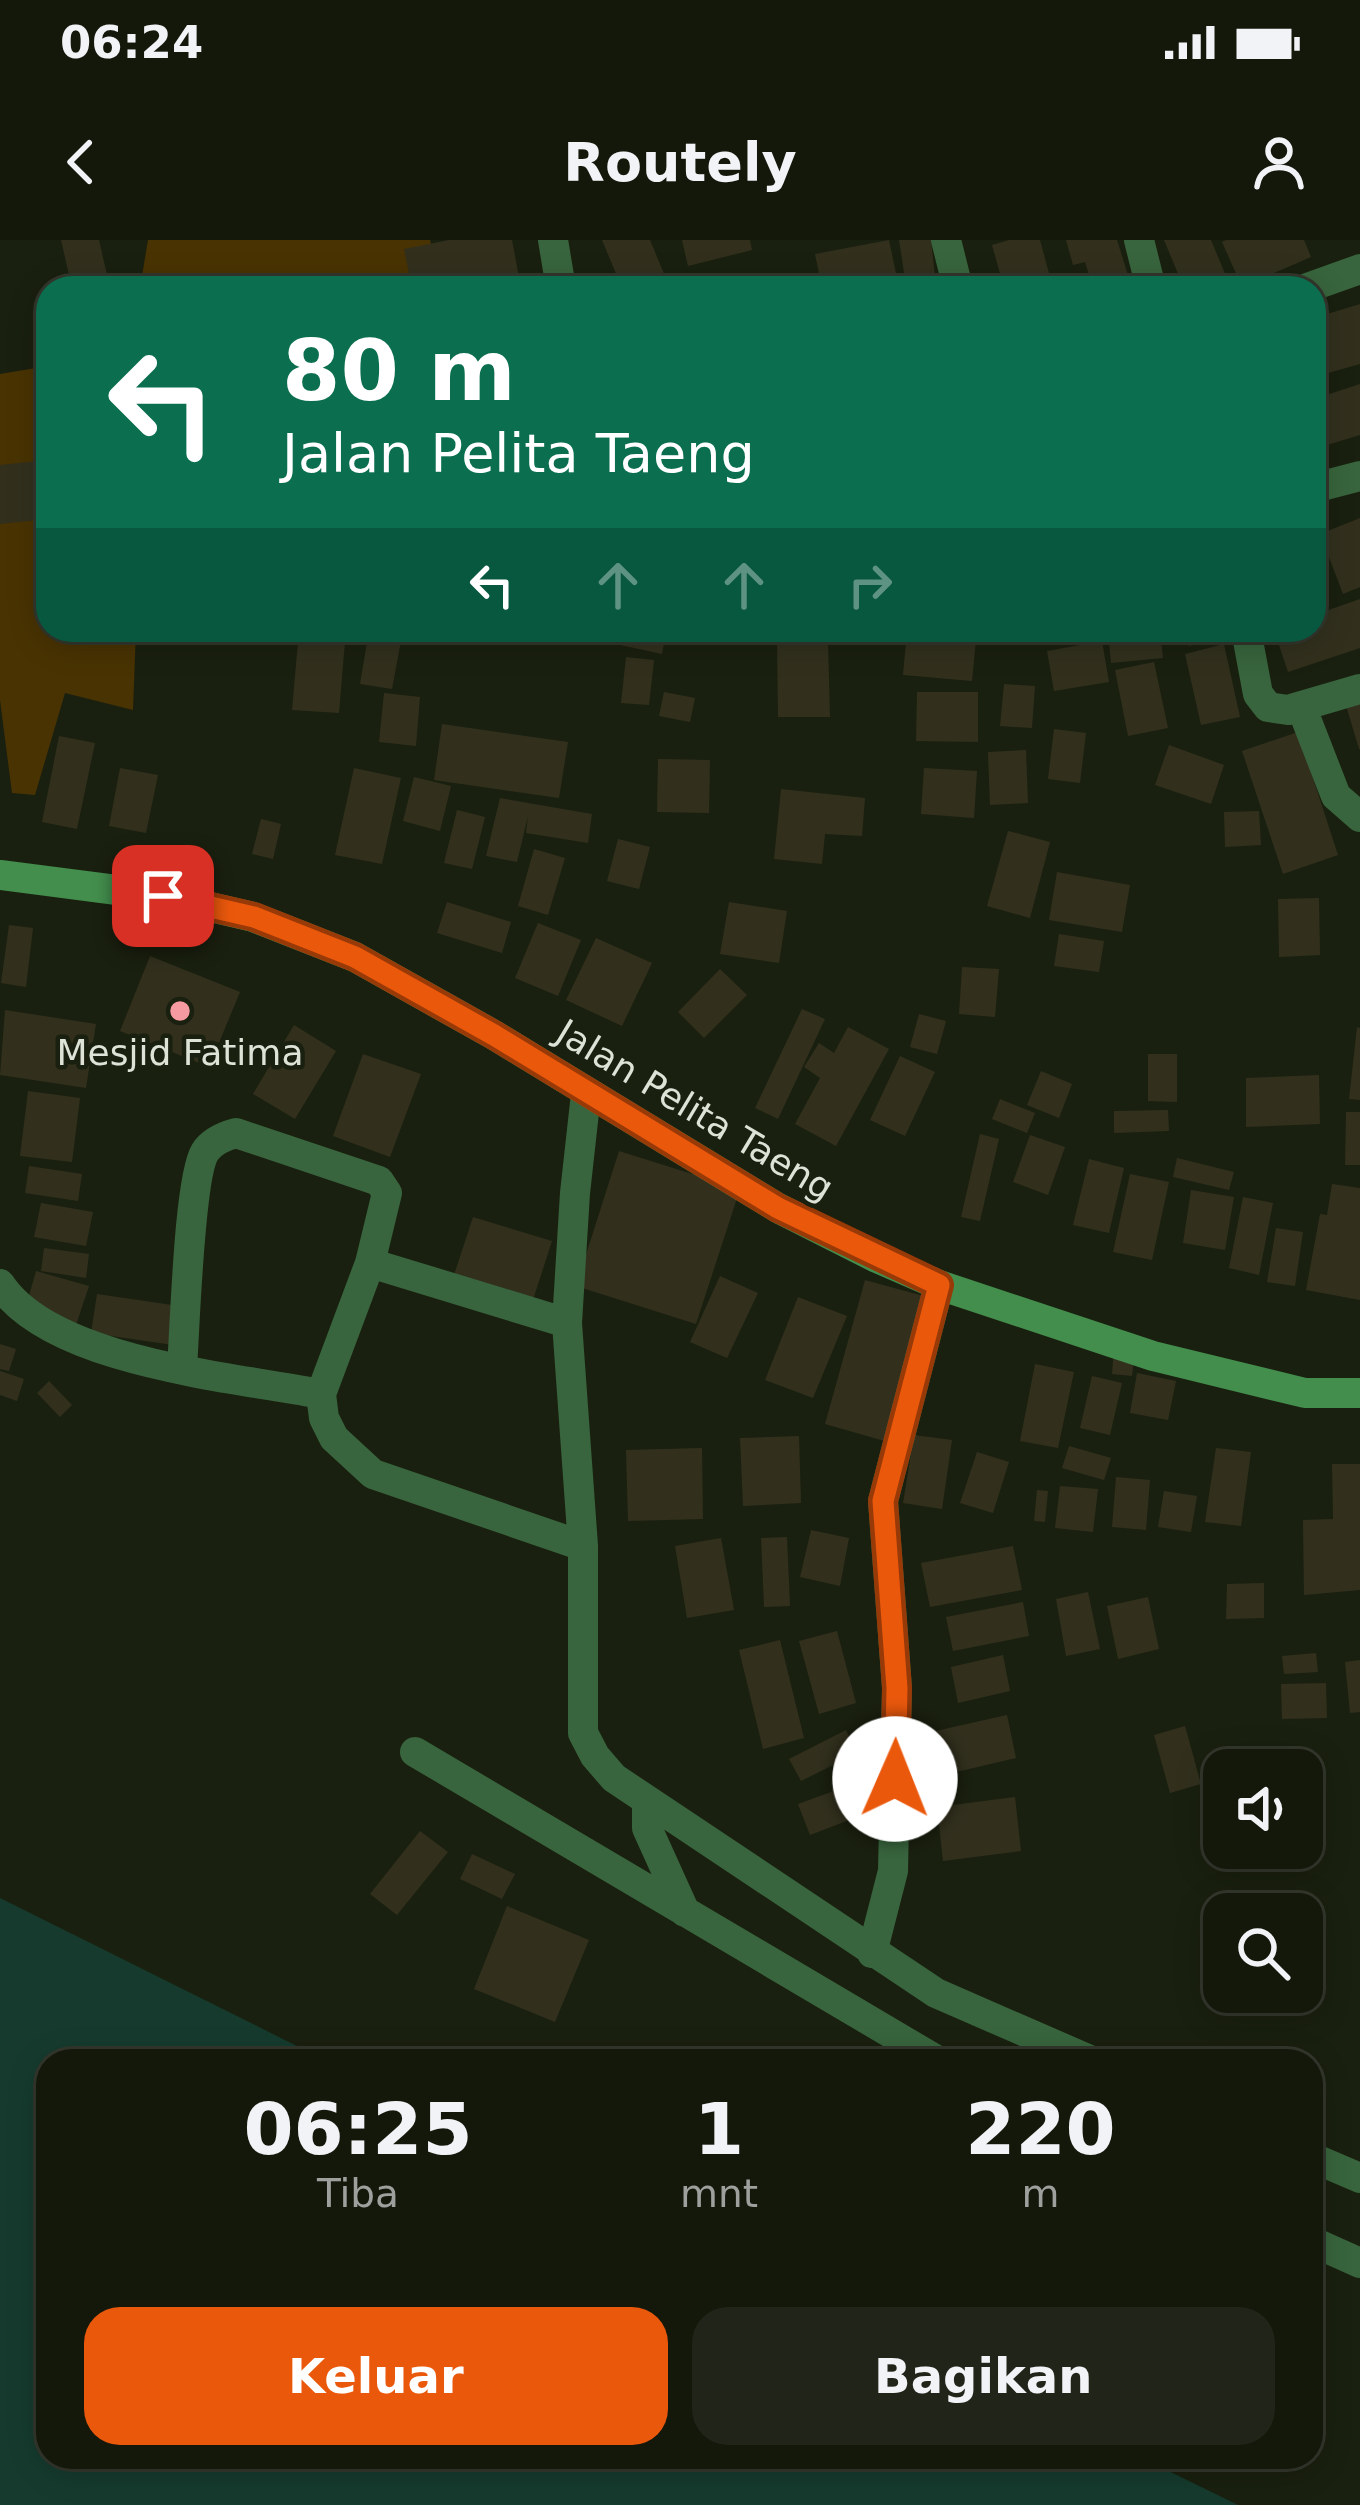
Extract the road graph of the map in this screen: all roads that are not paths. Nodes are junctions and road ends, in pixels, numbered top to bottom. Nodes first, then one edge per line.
1 (553, 240) edge
2 (946, 240) edge
3 (1139, 240) edge
4 (1360, 269) edge
5 (559, 276) edge
6 (955, 276) edge
7 (1148, 276) edge
8 (1326, 281) edge
9 (1360, 476) edge
10 (1326, 485) edge
11 (1248, 642) edge
12 (1360, 689) edge
13 (1300, 706) junction
14 (1360, 817) edge
15 (0, 875) edge
16 (586, 1094) junction
17 (370, 1263) junction
18 (0, 1284) edge
19 (939, 1285) junction
20 (567, 1323) junction
21 (182, 1367) junction
22 (1360, 1393) edge
23 (321, 1394) junction
24 (583, 1546) junction
25 (415, 1752) dead end
26 (647, 1801) junction
27 (685, 1912) junction
28 (872, 1953) junction
29 (918, 2049) edge
30 (1065, 2049) edge
31 (1323, 2162) edge
32 (1360, 2178) edge
33 (1323, 2246) edge
34 (1360, 2263) edge

1 - 5 street
2 - 6 street
3 - 7 street
4 - 8 street
9 - 10 street
11 - 13 street
12 - 13 street
13 - 14 street
15 - 16 street, Jalan Pelita Taeng
16 - 19 street, Jalan Pelita Taeng
16 - 20 street
17 - 20 street
17 - 21 street
17 - 23 street
18 - 21 street
19 - 22 street, Jalan Pelita Taeng
19 - 28 street
20 - 24 street
21 - 23 street
23 - 24 street
24 - 26 street
25 - 27 street
26 - 27 street
26 - 28 street
27 - 29 street
28 - 30 street
31 - 32 street
33 - 34 street

